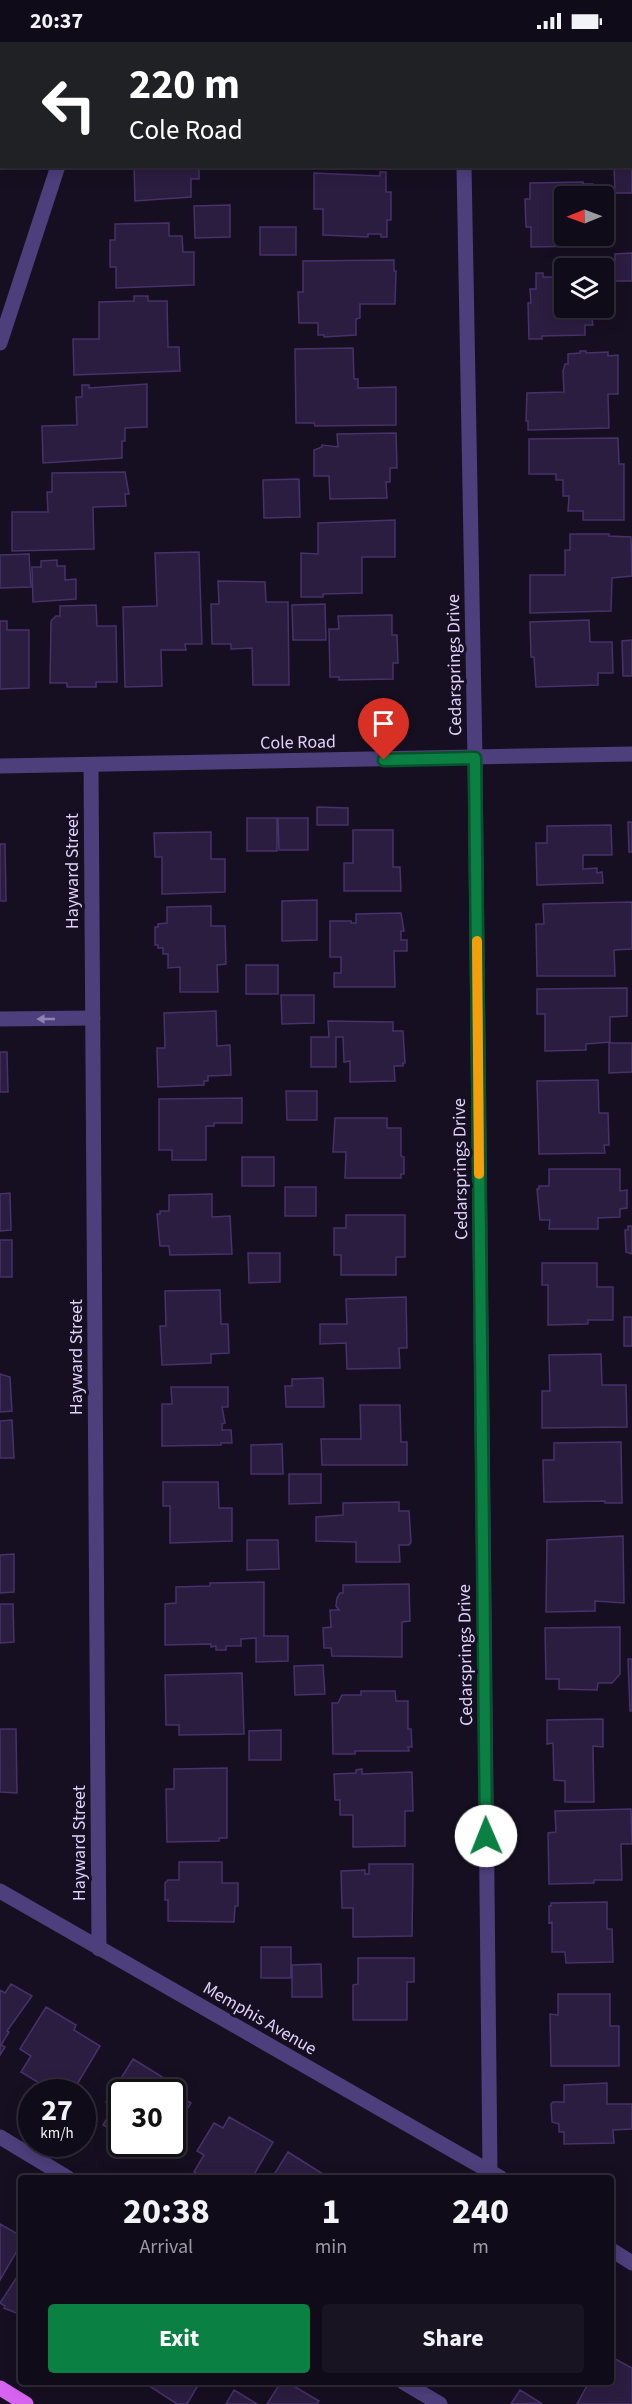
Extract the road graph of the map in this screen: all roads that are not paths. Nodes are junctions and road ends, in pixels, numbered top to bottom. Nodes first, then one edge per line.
1 (57, 168) edge
2 (464, 168) edge
3 (0, 343) edge
4 (632, 754) edge
5 (475, 758) junction
6 (91, 765) junction
7 (0, 766) edge
8 (93, 1018) junction
9 (0, 1019) edge
10 (0, 1891) edge
11 (99, 1949) junction
12 (0, 2137) edge
13 (496, 2174) edge
14 (63, 2175) edge
15 (614, 2252) edge
16 (632, 2263) edge
17 (408, 2385) edge
18 (0, 2388) edge
19 (26, 2404) edge
20 (440, 2404) edge

1 - 3 street
2 - 5 street, Cedarsprings Drive
4 - 5 street, Cole Road
5 - 6 street, Cole Road
5 - 13 street, Cedarsprings Drive
6 - 7 street, Cole Road
6 - 8 street, Hayward Street
8 -> 9 street
8 - 11 street, Hayward Street
10 - 11 street, Memphis Avenue
11 - 13 street, Memphis Avenue
12 - 14 street
15 - 16 street
17 - 20 street
18 - 19 main road

